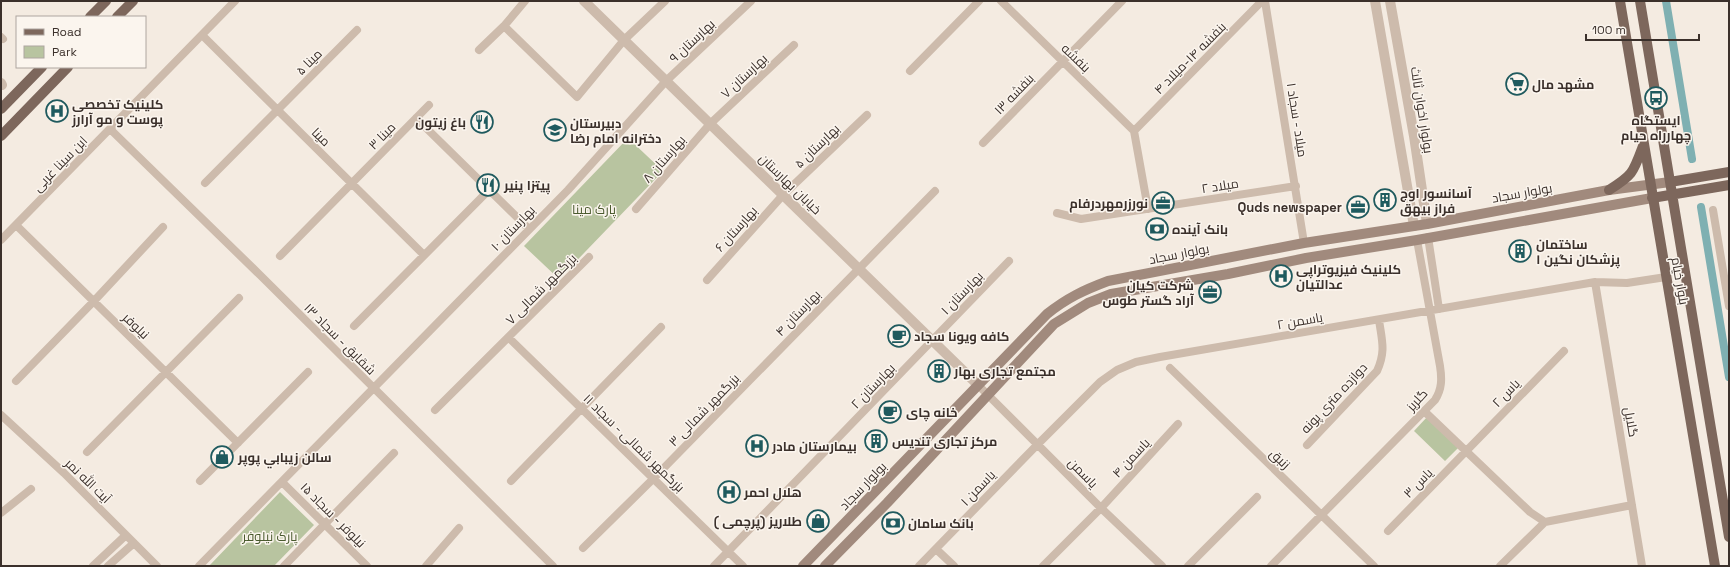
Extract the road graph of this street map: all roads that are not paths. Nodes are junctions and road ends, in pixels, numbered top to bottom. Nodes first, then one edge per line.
1 (106, 1) edge
2 (133, 1) edge
3 (235, 1) edge
4 (525, 1) edge
5 (584, 1) edge
6 (666, 1) edge
7 (751, 1) edge
8 (979, 1) edge
9 (1001, 1) edge
10 (1122, 1) edge
11 (1262, 1) edge
12 (1265, 1) edge
13 (1375, 1) edge
14 (1390, 1) edge
15 (1620, 1) edge
16 (1640, 1) edge
17 (91, 16) edge
18 (118, 16) edge
19 (504, 26) junction
20 (357, 30) dead end
21 (202, 35) junction
22 (624, 40) junction
23 (794, 45) dead end
24 (479, 50) dead end
25 (1063, 61) junction
26 (41, 68) edge
27 (67, 68) edge
28 (910, 71) dead end
29 (666, 81) junction
30 (429, 105) dead end
31 (1, 109) edge
32 (278, 110) junction
33 (867, 115) dead end
34 (416, 118) junction
35 (710, 124) junction
36 (110, 129) junction
37 (1134, 131) junction
38 (1, 136) edge
39 (983, 143) dead end
40 (1644, 145) junction
41 (1729, 172) edge
42 (1670, 182) junction
43 (205, 183) dead end
44 (352, 184) junction
45 (1649, 185) junction
46 (1729, 185) edge
47 (1296, 186) junction
48 (489, 190) junction
49 (1609, 190) junction
50 (935, 191) dead end
51 (783, 195) junction
52 (1673, 196) junction
53 (1652, 198) junction
54 (636, 209) dead end
55 (1148, 209) junction
56 (1713, 210) dead end
57 (1057, 213) dead end
58 (1427, 224) junction
59 (17, 226) junction
60 (163, 226) dead end
61 (1414, 226) junction
62 (529, 230) junction
63 (1428, 238) junction
64 (1, 240) edge
65 (1416, 240) junction
66 (1304, 243) junction
67 (424, 255) junction
68 (280, 256) dead end
69 (589, 257) dead end
70 (1009, 261) dead end
71 (859, 269) junction
72 (1666, 276) junction
73 (707, 280) dead end
74 (1595, 282) junction
75 (239, 298) dead end
76 (94, 301) junction
77 (1729, 306) edge
78 (1439, 309) junction
79 (1429, 311) junction
80 (1379, 320) junction
81 (354, 326) dead end
82 (661, 327) dead end
83 (509, 338) junction
84 (933, 341) junction
85 (1564, 351) dead end
86 (1170, 368) dead end
87 (308, 372) dead end
88 (166, 373) junction
89 (755, 374) joint
90 (16, 381) dead end
91 (978, 385) junction
92 (373, 388) junction
93 (988, 395) junction
94 (581, 408) junction
95 (435, 410) dead end
96 (1424, 411) junction
97 (1, 415) edge
98 (1178, 424) dead end
99 (238, 443) junction
100 (1038, 444) junction
101 (1307, 445) dead end
102 (1466, 451) junction
103 (88, 452) dead end
104 (394, 453) dead end
105 (1715, 454) junction
106 (1696, 456) junction
107 (653, 478) junction
108 (200, 481) dead end
109 (511, 481) dead end
110 (282, 482) junction
111 (31, 490) dead end
112 (1257, 497) dead end
113 (1632, 505) junction
114 (1101, 508) junction
115 (1, 513) edge
116 (1321, 515) junction
117 (1545, 522) junction
118 (325, 524) junction
119 (459, 528) dead end
120 (1388, 531) dead end
121 (126, 535) junction
122 (1729, 536) edge
123 (134, 543) junction
124 (583, 548) dead end
125 (936, 549) junction
126 (728, 552) junction
127 (285, 565) edge
128 (93, 566) edge
129 (108, 566) edge
130 (158, 566) edge
131 (199, 566) edge
132 (367, 566) edge
133 (426, 566) edge
134 (553, 566) edge
135 (714, 566) edge
136 (742, 566) edge
137 (803, 566) edge
138 (825, 566) edge
139 (919, 566) edge
140 (954, 566) edge
141 (1044, 566) edge
142 (1162, 566) edge
143 (1188, 566) edge
144 (1271, 566) edge
145 (1374, 566) edge
146 (1500, 566) edge
147 (1642, 566) edge
148 (1714, 566) edge

1 - 17 main road
2 - 18 main road
3 - 21 street, ابن سینا غربی
4 - 19 street
5 - 22 street, خیابان بهارستان
6 - 22 street
7 - 29 street, بهارستان ۹
8 - 28 street
9 - 25 street, بنفشه
10 - 25 street, بنفشه ۱۳
11 - 37 street, بنفشه ۱۴-میلاد ۴
12 - 47 street, میلاد - سجاد ۱
13 - 61 street
14 - 58 street, بولوار اخوان ثالث
15 - 40 main road, بلوار خیام
16 - 42 main road, بلوار خیام
19 - 22 street
19 - 24 street
20 - 32 street, مینا ۵
21 - 32 street, مینا
21 - 36 street, ابن سینا غربی
22 - 29 street, خیابان بهارستان
23 - 35 street, بهارستان ۷
25 - 37 street, بنفشه
25 - 39 street, بنفشه ۱۳
26 - 31 main road
27 - 38 main road
29 - 35 street, خیابان بهارستان
29 - 62 street, بهارستان ۱۰
30 - 34 street, مینا ۳
32 - 43 street, مینا ۵
32 - 44 street, مینا
33 - 51 street, بهارستان ۵
34 - 44 street, مینا ۳
34 - 48 street
35 - 51 street, خیابان بهارستان
35 - 54 street, بهارستان ۸
36 - 59 street, ابن سینا غربی
36 - 92 street, شقایق - سجاد ۱۳
37 - 55 street
40 - 45 main road, بلوار خیام
40 - 49 main road
41 - 42 main road
42 - 45 main road, بولوار سجاد
42 - 52 main road, بلوار خیام
44 - 67 street, مینا
44 - 68 street, مینا ۳
45 - 49 main road, بولوار سجاد
45 - 53 main road, بلوار خیام
46 - 52 main road
47 - 55 street, میلاد ۲
47 - 66 street, میلاد - سجاد ۱
48 - 62 street
48 - 67 street
49 - 58 main road, بولوار سجاد
50 - 71 street, بهارستان ۴
51 - 71 street, خیابان بهارستان
51 - 73 street, بهارستان ۶
52 - 53 main road
52 - 105 main road, بلوار خیام
53 - 63 main road, بولوار سجاد
53 - 72 main road, بلوار خیام
55 - 57 street, میلاد ۲
56 - 77 street
58 - 61 main road, بولوار سجاد
58 - 63 main road
59 - 64 street, ابن سینا غربی
59 - 76 street, نیلوفر
60 - 76 street
61 - 65 main road
61 - 66 main road, بولوار سجاد
62 - 92 street, بهارستان ۱۰
63 - 65 main road, بولوار سجاد
63 - 78 street
65 - 79 street, گلریز
65 - 93 main road, بولوار سجاد
66 - 91 main road, بولوار سجاد
67 - 81 street
69 - 83 street, بزرگمهر شمالی ۷
70 - 84 street, بهارستان ۱
71 - 84 street, خیابان بهارستان
71 - 89 street, بهارستان ۴
72 - 74 street, یاسمن ۲
72 - 106 main road, بلوار خیام
74 - 78 street, یاسمن ۲
74 - 113 street, گلایل
75 - 88 street
76 - 88 street, نیلوفر
76 - 90 street
78 - 79 street, یاسمن ۲
79 - 80 street, یاسمن ۲
79 - 96 street, گلریز
80 - 100 street, یاسمن ۲
80 - 101 street, دوازده متری پونه
82 - 94 street
83 - 94 street, بزرگمهر شمالی - سجاد ۱۱
83 - 95 street, بزرگمهر شمالی ۷
84 - 91 street, خیابان بهارستان
84 - 126 street, بهارستان ۲
85 - 102 street, یاس ۲
86 - 116 street, زنبق
87 - 99 street
88 - 99 street, نیلوفر
88 - 103 street
89 - 107 street, بزرگمهر شمالی ۳
91 - 93 street, یاسمن
91 - 137 main road, بولوار سجاد
92 - 110 street, بهارستان ۱۰
92 - 134 street, شقایق - سجاد ۱۳
93 - 100 street, یاسمن
93 - 138 main road, بولوار سجاد
94 - 107 street, بزرگمهر شمالی - سجاد ۱۱
94 - 109 street
96 - 102 street
96 - 116 street, گلریز
97 - 121 street, آیت الله نمر
98 - 114 street, یاسمن ۴
99 - 108 street
100 - 114 street, یاسمن
100 - 125 street, یاسمن ۱
102 - 117 street
102 - 120 street, یاس ۳
104 - 118 street
105 - 106 main road
105 - 122 main road, بلوار خیام
106 - 148 main road, بلوار خیام
107 - 124 street, بزرگمهر شمالی ۳
107 - 126 street, بزرگمهر شمالی - سجاد ۱۱
110 - 118 street, نیلوفر - سجاد ۱۵
110 - 131 street, بهارستان ۱۰
111 - 115 street
112 - 143 street
113 - 117 street
113 - 147 street, گلایل
114 - 141 street, یاسمن ۴
114 - 142 street, یاسمن
116 - 144 street, گلریز
116 - 145 street, زنبق
117 - 146 street
118 - 127 street
118 - 132 street, نیلوفر - سجاد ۱۵
119 - 133 street
121 - 123 street, آیت الله نمر
121 - 128 street
123 - 129 street
123 - 130 street, آیت الله نمر
125 - 139 street, یاسمن ۱
125 - 140 street
126 - 135 street, بهارستان ۲
126 - 136 street, بزرگمهر شمالی - سجاد ۱۱

